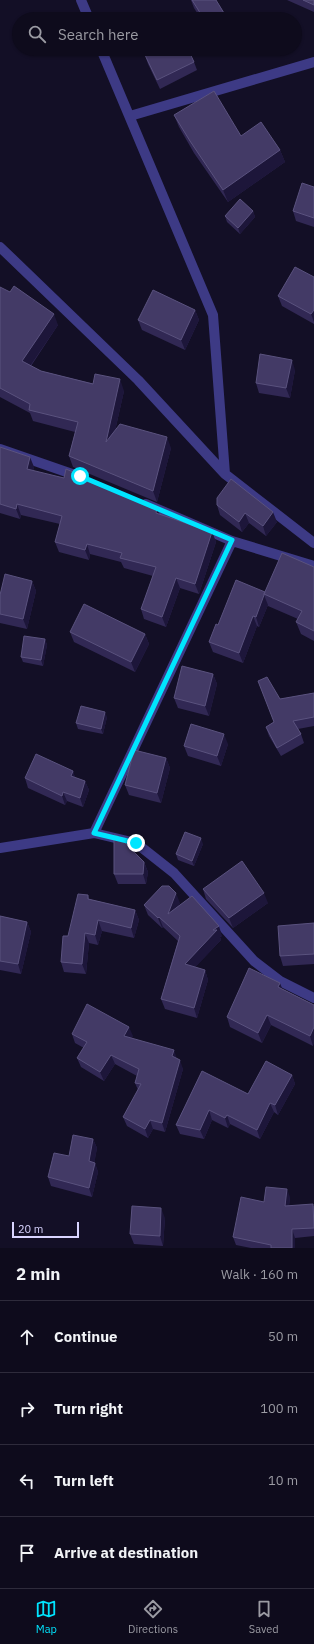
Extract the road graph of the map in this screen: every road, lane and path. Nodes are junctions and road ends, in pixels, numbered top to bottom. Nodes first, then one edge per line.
1 (81, 0) edge
2 (86, 12) edge
3 (104, 56) edge
4 (314, 62) edge
5 (130, 116) junction
6 (0, 247) edge
7 (0, 449) edge
8 (225, 474) junction
9 (87, 479) edge
10 (137, 501) edge
11 (232, 540) junction
12 (314, 543) edge
13 (314, 566) edge
14 (94, 833) junction
15 (0, 848) edge
16 (314, 998) edge

1 - 2 street
3 - 5 street
4 - 5 street
5 - 8 street
6 - 8 street
7 - 9 street
8 - 12 street
10 - 11 street
11 - 13 street
11 - 14 street
14 - 15 street
14 - 16 street

